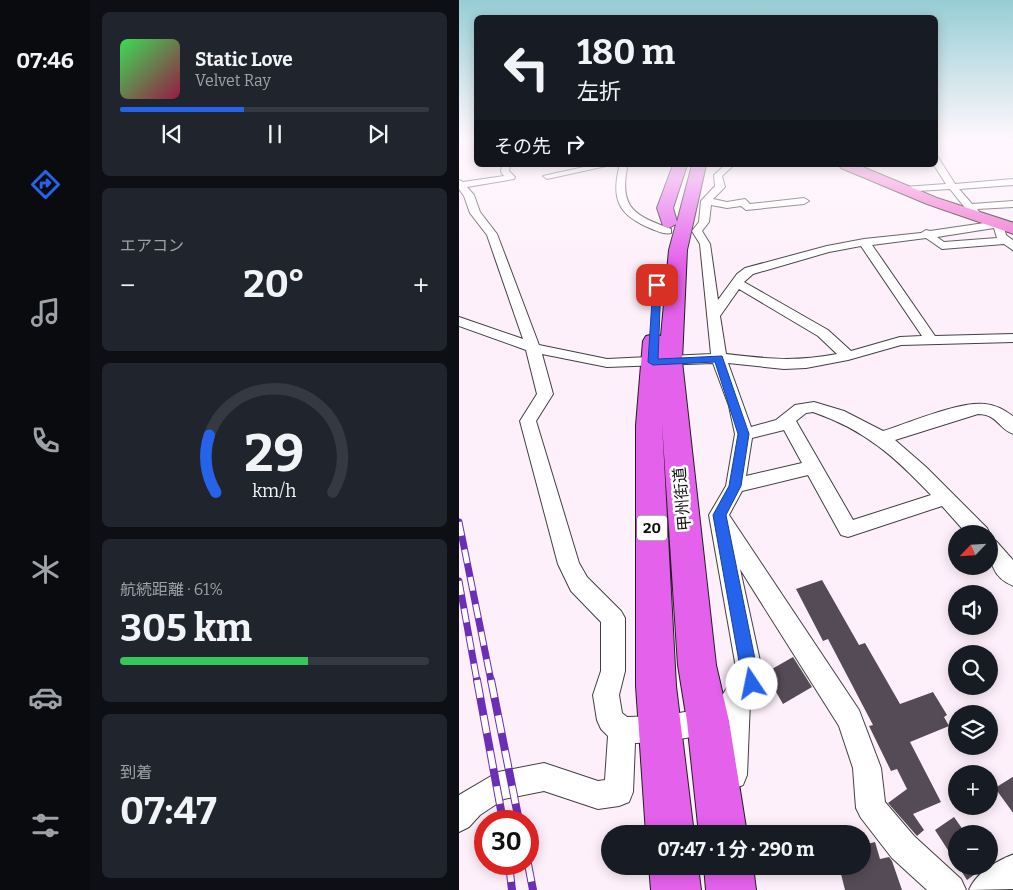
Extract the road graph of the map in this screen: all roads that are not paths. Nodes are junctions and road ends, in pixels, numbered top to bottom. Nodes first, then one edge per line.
1 (486, 181) edge
2 (620, 181) edge
3 (675, 181) edge
4 (687, 181) edge
5 (696, 181) edge
6 (882, 181) edge
7 (948, 181) edge
8 (700, 182) joint
9 (719, 182) joint
10 (1013, 182) edge
11 (461, 184) edge
12 (952, 186) junction
13 (904, 190) junction
14 (706, 201) junction
15 (804, 201) dead end
16 (1013, 204) edge
17 (746, 207) junction
18 (974, 212) junction
19 (756, 218) dead end
20 (998, 224) junction
21 (926, 233) junction
22 (1011, 240) edge
23 (684, 241) junction
24 (864, 242) junction
25 (737, 282) junction
26 (715, 314) junction
27 (459, 321) edge
28 (1013, 338) edge
29 (932, 341) junction
30 (533, 348) junction
31 (849, 356) junction
32 (719, 358) junction
33 (661, 361) junction
34 (787, 420) junction
35 (1013, 429) edge
36 (744, 434) junction
37 (882, 438) junction
38 (813, 467) junction
39 (735, 486) junction
40 (945, 498) junction
41 (719, 519) junction
42 (971, 525) edge
43 (998, 558) edge
44 (1013, 577) edge
45 (737, 695) junction
46 (708, 721) junction
47 (661, 729) junction
48 (622, 730) junction
49 (459, 817) edge
50 (669, 825) edge
51 (722, 825) edge
52 (742, 825) edge
53 (1013, 869) edge
54 (674, 875) edge
55 (728, 875) edge
56 (751, 875) edge
57 (676, 890) edge
58 (731, 890) edge
59 (754, 890) edge
60 (950, 890) edge
61 (985, 890) edge

1 - 11 street
2 - 23 street
3 - 23 highway, 甲州街道 / 20
4 - 23 highway, 甲州街道 / 20
5 - 23 highway, 甲州街道 / 20
6 - 13 main road
7 - 12 street
8 - 9 street
8 - 23 highway, 20
9 - 14 street
10 - 12 street
11 - 30 street
12 - 13 street
12 - 18 street
13 - 18 main road
14 - 17 street
14 - 23 street
15 - 17 street
16 - 18 street
17 - 19 street
18 - 20 main road
20 - 21 street
20 - 22 main road
21 - 22 street
21 - 24 street
23 - 26 street
23 - 33 highway, 甲州街道 / 20
24 - 25 street
24 - 29 street
25 - 26 street
25 - 31 street
26 - 32 street
27 - 30 street
28 - 29 street
29 - 31 street
30 - 33 street
30 - 48 street
31 - 32 street
32 - 33 street
32 - 36 street
33 - 46 highway, 甲州街道 / 20
33 - 47 highway, 甲州街道 / 20
34 - 36 street
34 - 37 street
34 - 38 street
35 - 37 street
36 - 39 street
37 - 40 street
38 - 39 street
38 - 40 street
39 - 41 street
40 - 42 street
41 - 45 street
41 - 60 street
43 - 44 street
45 - 46 street
45 - 52 street
46 - 47 street
46 - 51 highway, 甲州街道 / 20
47 - 48 street
47 - 50 highway, 甲州街道 / 20
48 - 49 street
53 - 61 street
54 - 57 highway
55 - 58 highway
56 - 59 street

